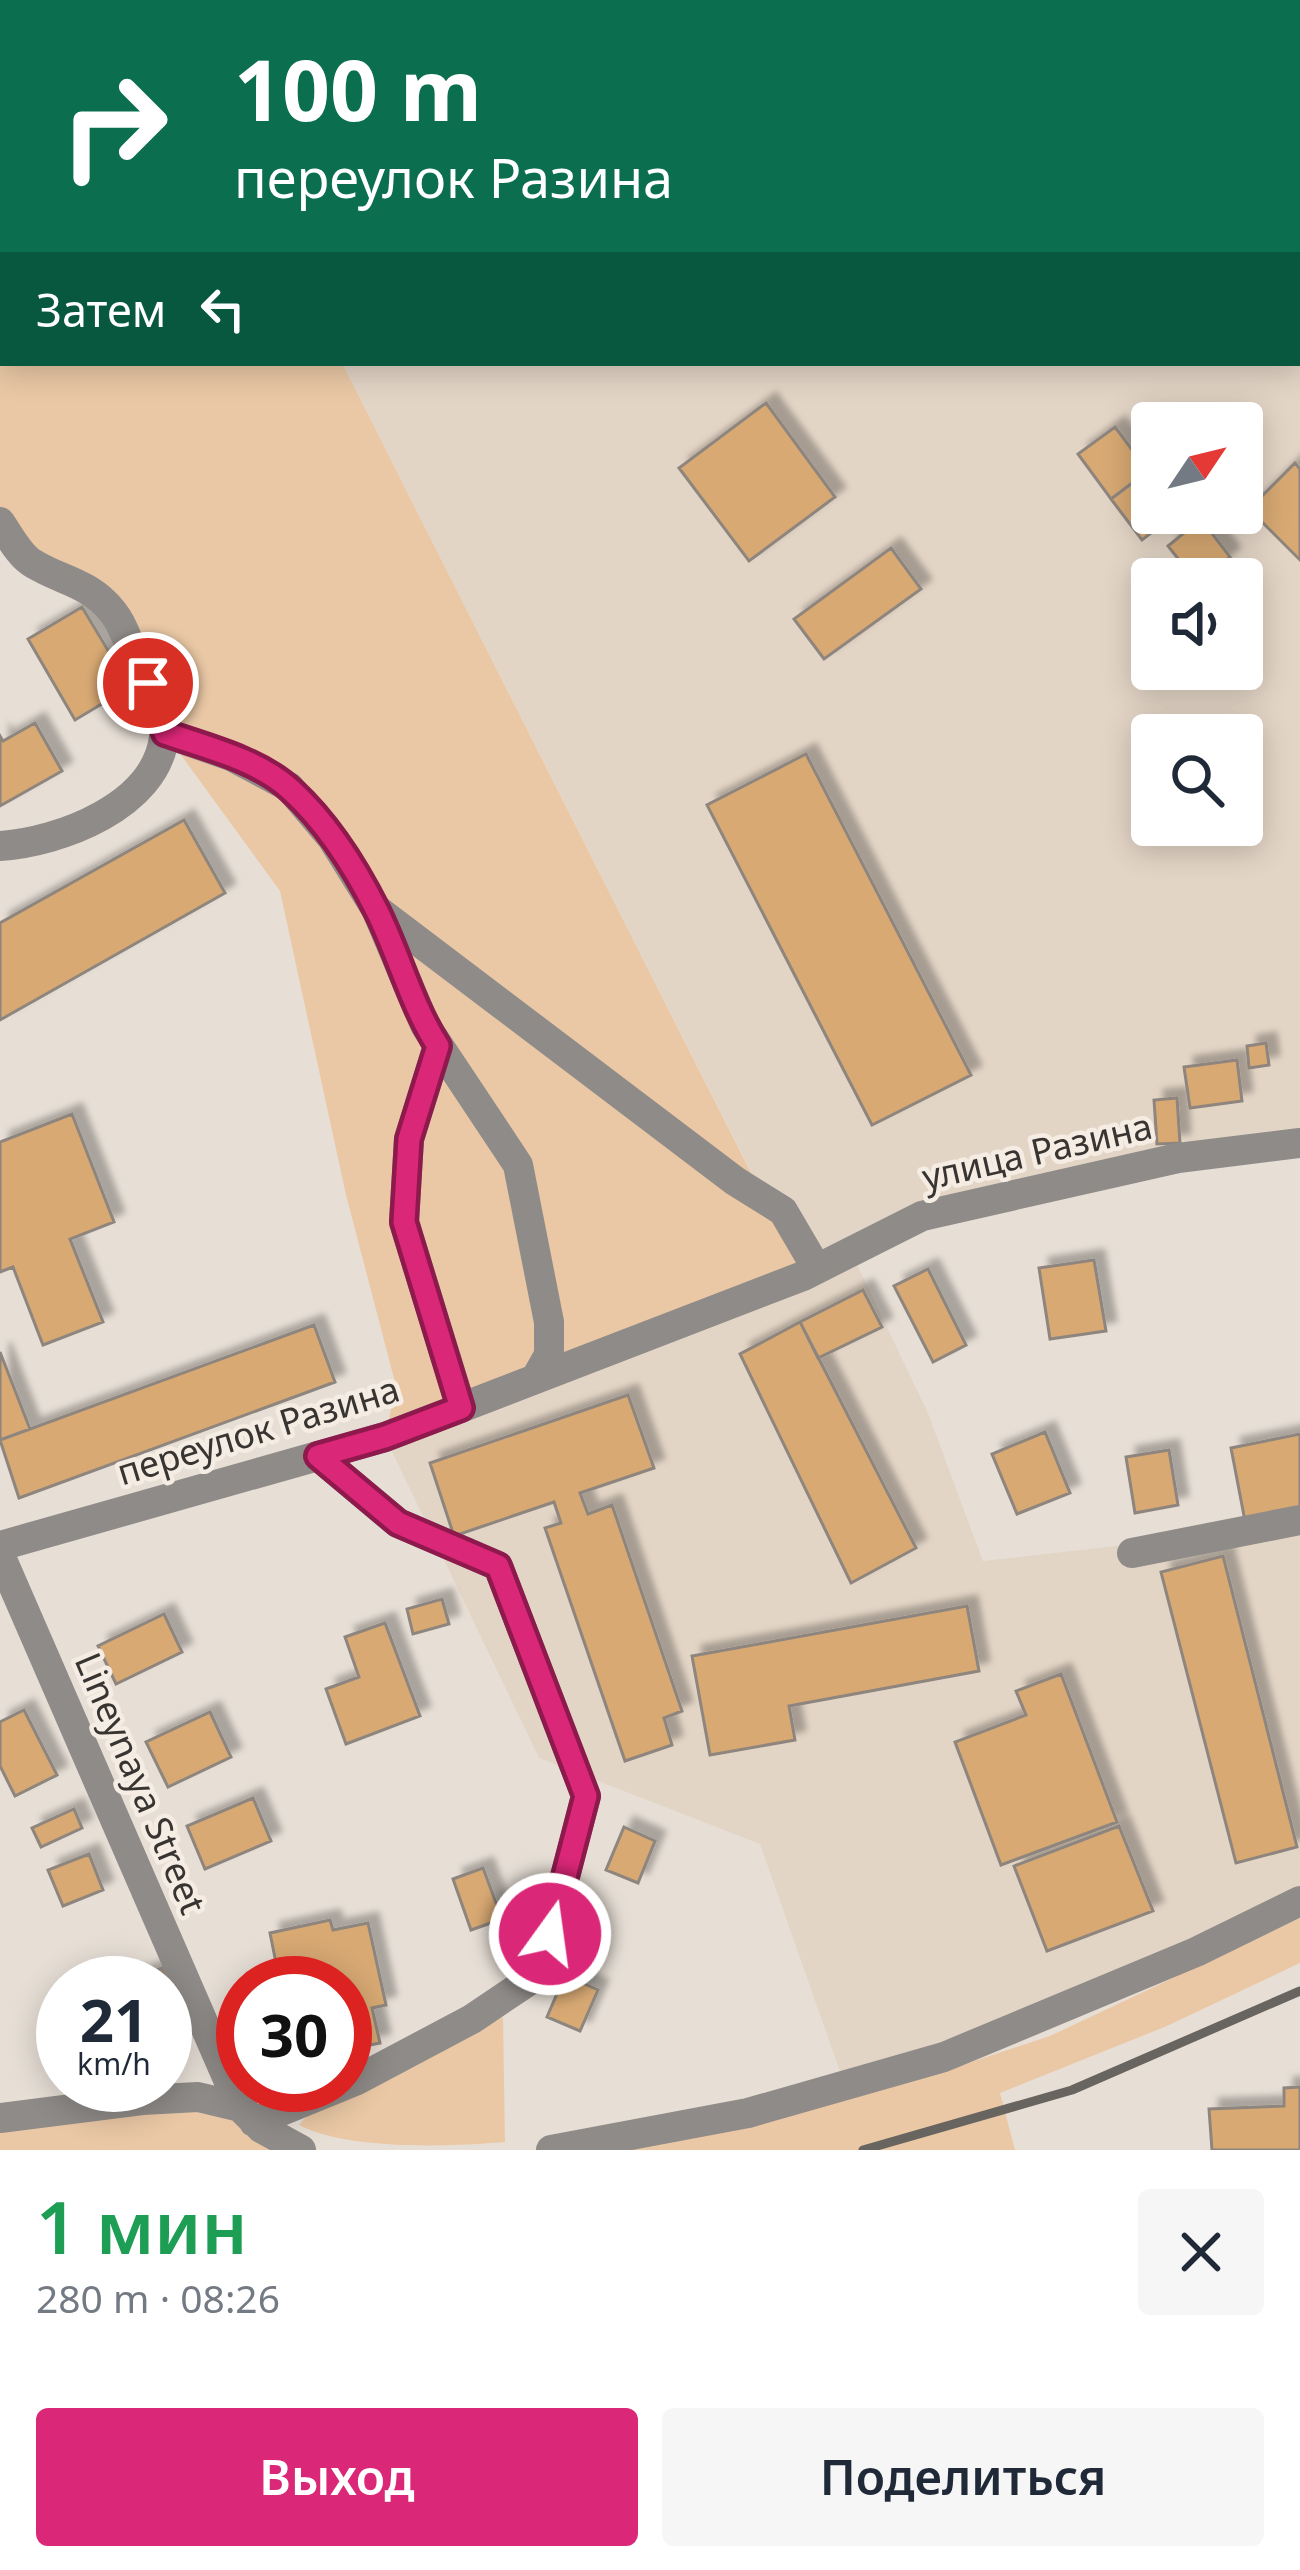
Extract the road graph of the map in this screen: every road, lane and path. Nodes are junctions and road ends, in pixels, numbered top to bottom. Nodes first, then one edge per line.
1 (0, 522) edge
2 (165, 733) junction
3 (0, 846) edge
4 (376, 909) junction
5 (438, 1046) junction
6 (1300, 1142) edge
7 (810, 1272) junction
8 (536, 1378) junction
9 (461, 1408) junction
10 (318, 1456) junction
11 (1300, 1520) edge
12 (0, 1546) edge
13 (1132, 1553) dead end
14 (0, 1555) edge
15 (1300, 1901) edge
16 (247, 2115) junction
17 (0, 2118) edge
18 (301, 2150) edge
19 (551, 2150) edge

1 - 2 street
2 - 3 street
2 - 4 street
4 - 5 street
4 - 7 street
5 - 8 street
5 - 9 street
6 - 7 street, улица Разина
7 - 8 street, переулок Разина
8 - 9 street, переулок Разина
9 - 10 street, переулок Разина
10 - 12 street, переулок Разина
10 - 16 street
11 - 13 street
14 - 16 street, Lineynaya Street
15 - 19 street
16 - 17 street
16 - 18 street

